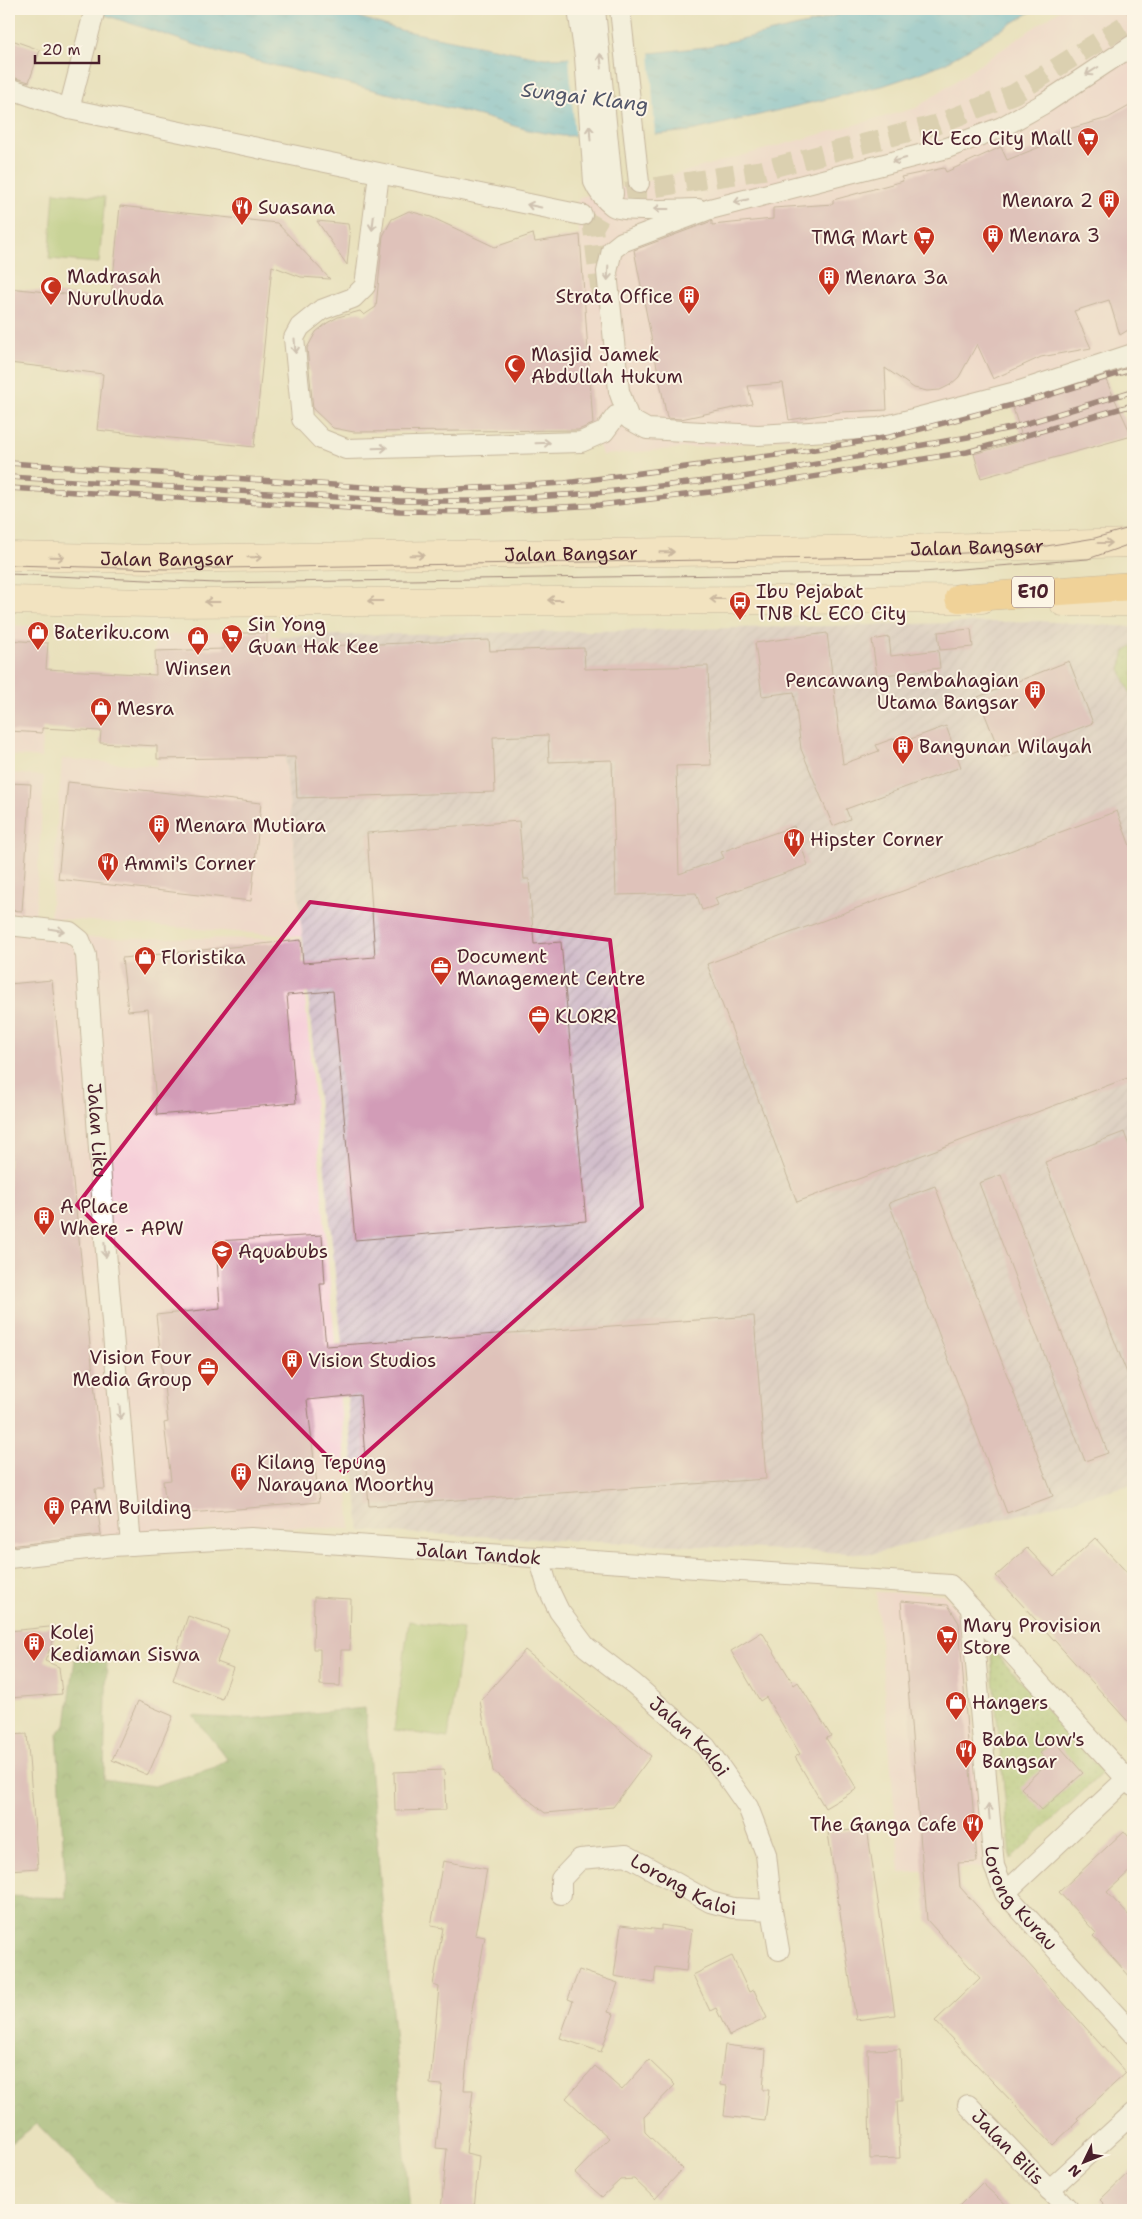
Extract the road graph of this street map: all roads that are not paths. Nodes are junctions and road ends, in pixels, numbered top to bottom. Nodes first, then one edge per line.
1 (95, 9) edge
2 (578, 9) edge
3 (595, 9) edge
4 (620, 9) edge
5 (1133, 45) edge
6 (9, 88) edge
7 (69, 109) junction
8 (379, 174) junction
9 (639, 180) dead end
10 (607, 185) junction
11 (710, 209) junction
12 (582, 216) dead end
13 (1133, 354) edge
14 (616, 416) dead end
15 (1133, 543) edge
16 (9, 556) edge
17 (1121, 587) edge
18 (959, 598) junction
19 (9, 600) edge
20 (1133, 602) edge
21 (9, 925) edge
22 (131, 1545) junction
23 (9, 1558) edge
24 (539, 1558) junction
25 (971, 1608) junction
26 (1131, 1780) edge
27 (1005, 1893) junction
28 (561, 1894) dead end
29 (772, 1910) junction
30 (778, 1950) dead end
31 (1133, 2034) edge
32 (968, 2105) dead end
33 (1133, 2113) edge
34 (1049, 2190) junction
35 (1069, 2210) edge

1 - 7 street
10 -> 2 street
10 -> 3 street
4 - 9 street
5 -> 11 street
6 - 7 street
7 - 8 street
12 -> 8 street
8 -> 14 street
11 -> 10 street
11 -> 13 street
16 -> 15 main road, Jalan Bangsar
17 - 18 highway, E10
18 -> 19 main road
18 - 20 main road
21 -> 22 street, Jalan Liku
22 - 23 street, Jalan Tandok
22 - 24 street, Jalan Tandok
24 - 25 street, Jalan Tandok
24 - 29 street, Jalan Kaloi
25 - 26 street
27 -> 25 street, Lorong Kurau
26 - 27 street
27 - 31 street, Lorong Kurau
28 - 29 street, Lorong Kaloi
29 - 30 street, Jalan Kaloi
32 - 34 street, Jalan Bilis
33 - 34 street
34 - 35 street, Jalan Bilis

